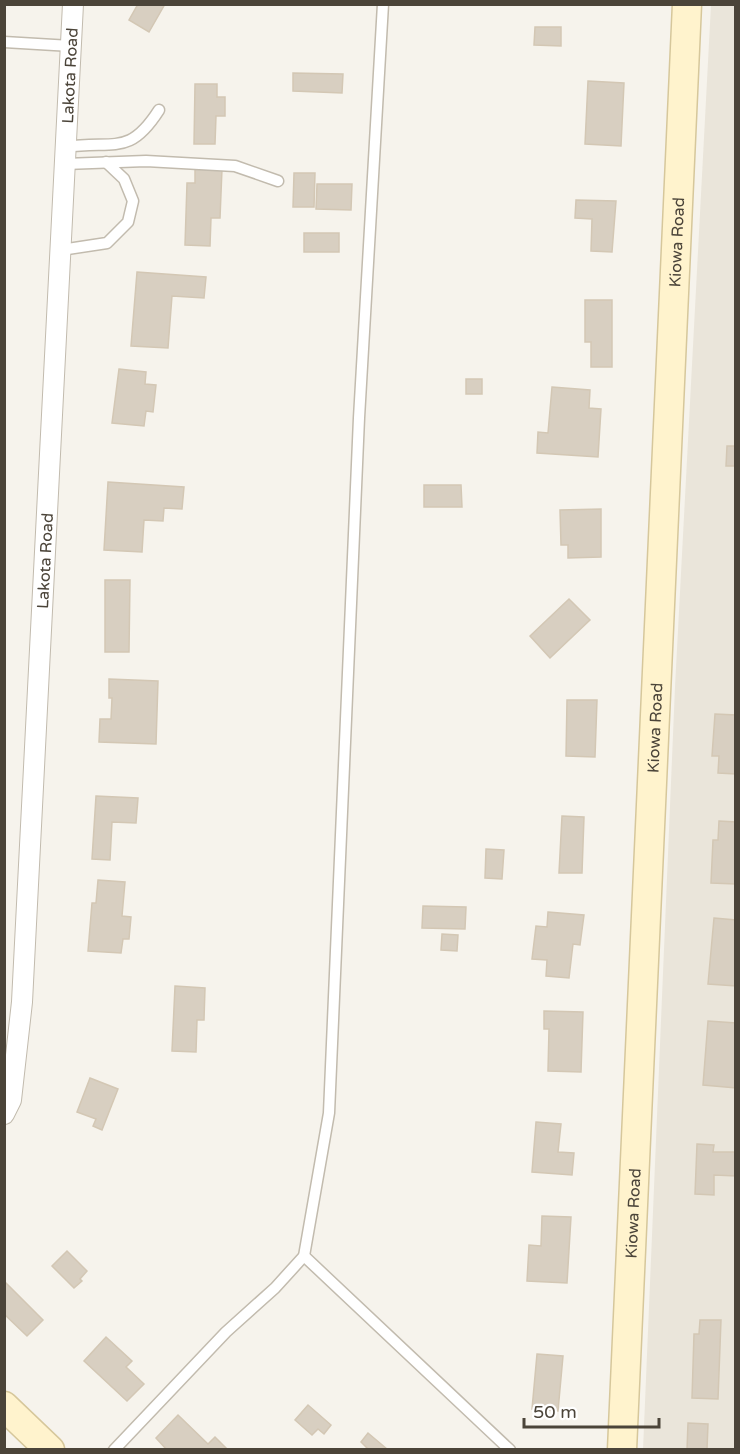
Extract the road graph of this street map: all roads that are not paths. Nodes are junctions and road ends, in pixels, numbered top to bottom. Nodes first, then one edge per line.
1 (73, 4) edge
2 (383, 4) edge
3 (687, 4) edge
4 (4, 42) edge
5 (71, 46) junction
6 (159, 110) dead end
7 (66, 155) junction
8 (106, 162) junction
9 (278, 182) dead end
10 (61, 250) junction
11 (4, 1114) edge
12 (304, 1256) junction
13 (4, 1407) edge
14 (50, 1449) edge
15 (114, 1449) edge
16 (510, 1449) edge
17 (622, 1449) edge

1 - 5 street, Lakota Road
2 - 12 lane
3 - 17 street, Kiowa Road
4 - 5 lane
5 - 7 street, Lakota Road
6 - 7 lane
7 - 8 lane
7 - 10 street, Lakota Road
8 - 9 lane
8 - 10 lane
10 - 11 street, Lakota Road
12 - 15 lane
12 - 16 lane
13 - 14 street

